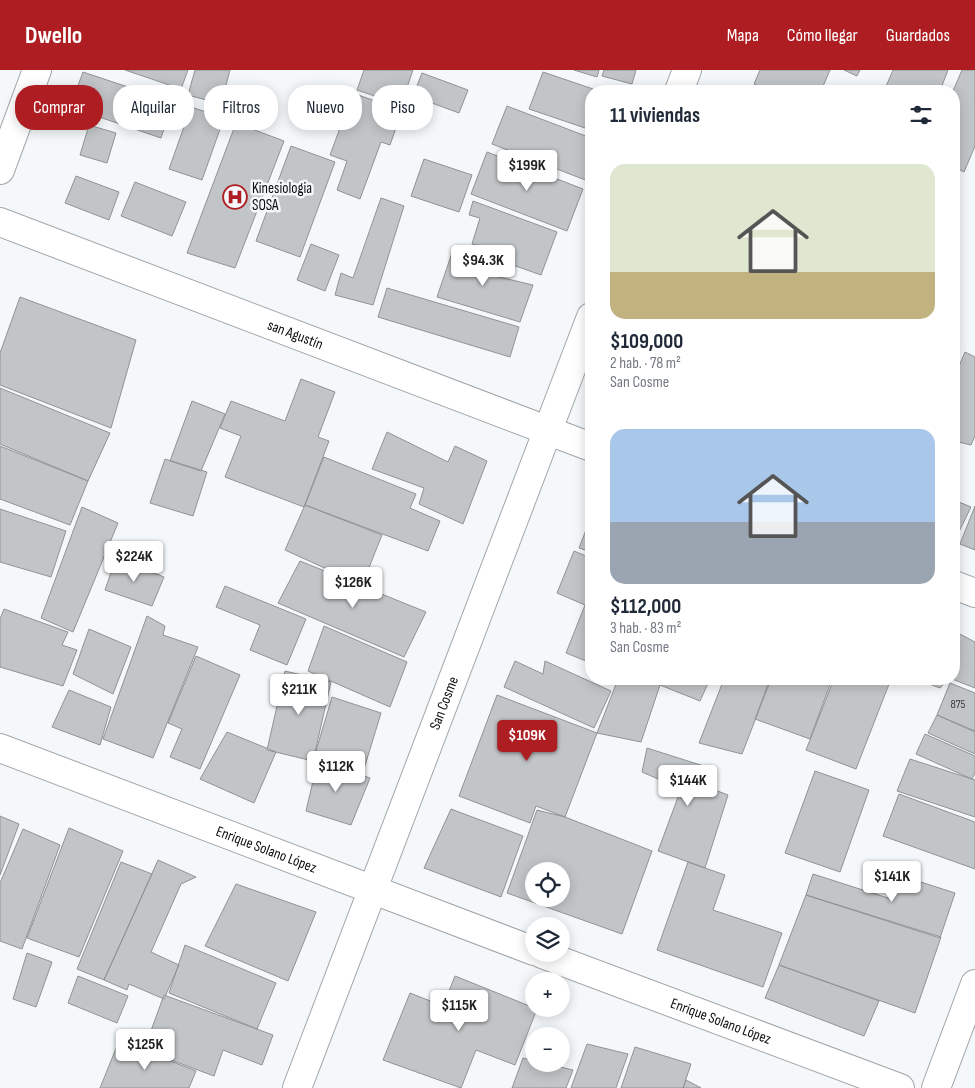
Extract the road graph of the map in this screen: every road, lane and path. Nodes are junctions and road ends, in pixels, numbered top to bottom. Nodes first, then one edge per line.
1 (37, 70) edge
2 (687, 70) edge
3 (681, 85) edge
4 (0, 170) edge
5 (0, 222) edge
6 (585, 333) edge
7 (548, 430) junction
8 (585, 445) edge
9 (960, 587) edge
10 (975, 593) edge
11 (0, 748) edge
12 (373, 890) junction
13 (525, 948) edge
14 (563, 962) edge
15 (975, 984) edge
16 (297, 1088) edge
17 (900, 1088) edge
18 (936, 1088) edge

1 - 4 street
2 - 3 street
5 - 7 street, san Agustín
6 - 7 street, San Cosme
7 - 8 street, san Agustín
7 - 12 street, San Cosme
9 - 10 street
11 - 12 street, Enrique Solano López
12 - 13 street, Enrique Solano López
12 - 16 street, San Cosme
14 - 17 street, Enrique Solano López
15 - 18 street

